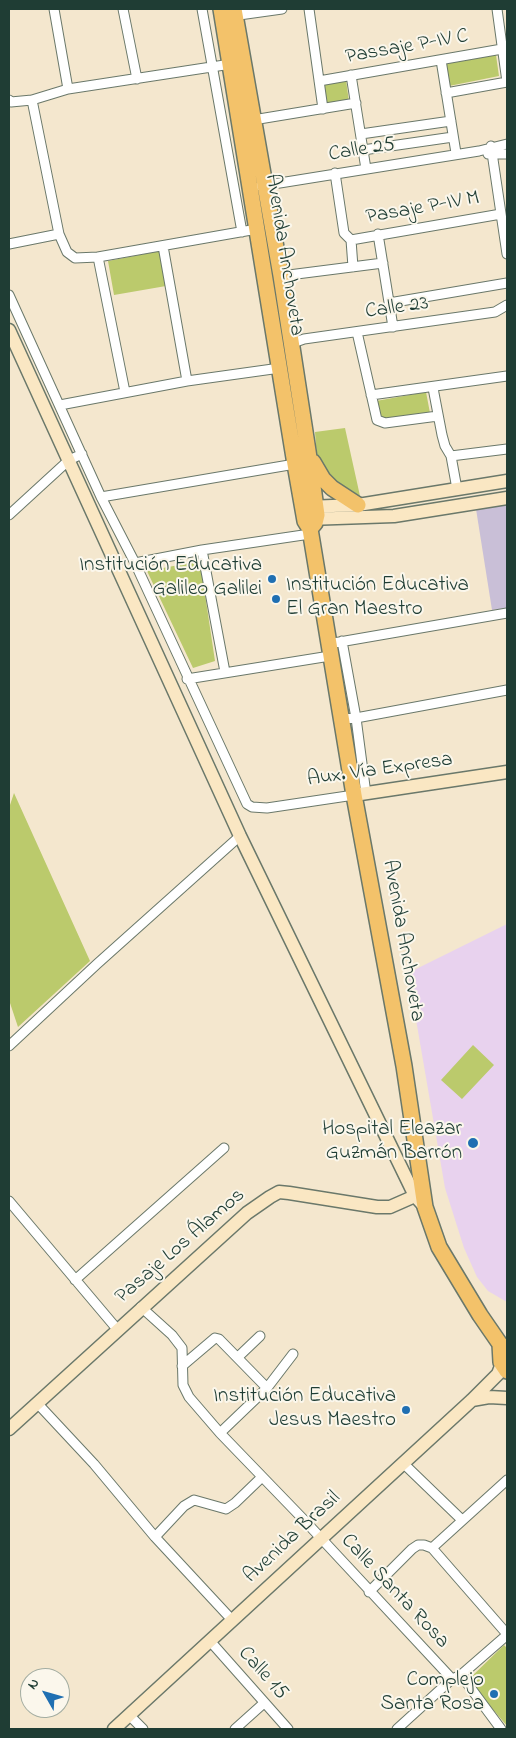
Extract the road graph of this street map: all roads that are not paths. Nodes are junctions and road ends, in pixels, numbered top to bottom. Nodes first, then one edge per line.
1 (54, 9) edge
2 (123, 9) edge
3 (202, 9) edge
4 (282, 9) edge
5 (309, 9) edge
6 (497, 9) edge
7 (228, 12) edge
8 (502, 49) junction
9 (441, 60) junction
10 (230, 64) junction
11 (213, 67) junction
12 (351, 75) junction
13 (137, 79) junction
14 (319, 81) junction
15 (507, 82) edge
16 (68, 89) junction
17 (446, 93) junction
18 (9, 100) edge
19 (32, 100) junction
20 (356, 103) junction
21 (323, 108) junction
22 (253, 120) junction
23 (451, 121) junction
24 (361, 134) junction
25 (453, 137) junction
26 (507, 144) edge
27 (363, 150) junction
28 (492, 151) junction
29 (456, 153) junction
30 (507, 154) edge
31 (366, 169) junction
32 (335, 172) junction
33 (258, 186) junction
34 (501, 214) junction
35 (257, 229) junction
36 (242, 232) junction
37 (59, 234) junction
38 (378, 234) junction
39 (351, 240) junction
40 (9, 244) edge
41 (163, 246) junction
42 (507, 254) edge
43 (98, 257) junction
44 (383, 263) junction
45 (353, 267) junction
46 (281, 276) junction
47 (507, 284) edge
48 (9, 295) edge
49 (390, 303) junction
50 (507, 305) edge
51 (393, 328) junction
52 (9, 330) edge
53 (358, 332) junction
54 (290, 344) junction
55 (280, 368) junction
56 (507, 376) edge
57 (187, 381) junction
58 (433, 388) junction
59 (125, 392) junction
60 (371, 395) junction
61 (60, 405) junction
62 (438, 416) junction
63 (507, 449) edge
64 (308, 451) junction
65 (82, 454) junction
66 (451, 456) junction
67 (69, 460) junction
68 (295, 464) junction
69 (507, 481) edge
70 (457, 489) junction
71 (101, 497) junction
72 (507, 498) edge
73 (358, 505) junction
74 (9, 515) edge
75 (310, 519) junction
76 (202, 550) junction
77 (135, 563) junction
78 (507, 613) edge
79 (334, 647) junction
80 (224, 672) junction
81 (187, 679) junction
82 (507, 690) edge
83 (349, 719) junction
84 (507, 772) edge
85 (360, 794) junction
86 (240, 836) junction
87 (9, 1046) edge
88 (224, 1148) dead end
89 (9, 1201) edge
90 (420, 1202) junction
91 (75, 1280) junction
92 (142, 1307) junction
93 (117, 1330) junction
94 (260, 1336) dead end
95 (293, 1354) dead end
96 (238, 1357) junction
97 (504, 1360) edge
98 (182, 1366) junction
99 (268, 1388) junction
100 (507, 1398) edge
101 (472, 1400) junction
102 (38, 1404) junction
103 (9, 1430) edge
104 (220, 1433) junction
105 (404, 1464) junction
106 (262, 1477) junction
107 (507, 1480) edge
108 (462, 1520) junction
109 (155, 1537) junction
110 (321, 1539) junction
111 (432, 1548) junction
112 (369, 1592) junction
113 (233, 1621) junction
114 (507, 1635) edge
115 (210, 1641) junction
116 (461, 1675) junction
117 (452, 1679) junction
118 (264, 1703) junction
119 (129, 1715) junction
120 (114, 1729) edge
121 (143, 1729) edge
122 (235, 1729) edge
123 (288, 1729) edge
124 (397, 1729) edge
125 (500, 1729) edge

1 - 16 street
2 - 13 street
3 - 11 street
4 - 7 street
5 - 14 street
6 - 8 street
7 - 10 main road, Avenida Anchoveta
7 - 22 main road, Avenida Anchoveta
8 - 9 street, Passaje P-IV C
8 - 15 street
9 - 12 street, Passaje P-IV C
9 - 17 street
10 - 11 street
10 - 33 main road, Avenida Anchoveta
11 - 13 street
11 - 36 street
12 - 14 street, Passaje P-IV C
12 - 20 street
13 - 16 street
14 - 21 street
15 - 17 street
16 - 19 street
17 - 23 street
18 - 19 street
19 - 37 street
20 - 21 street
20 - 24 street
21 - 22 street
22 - 33 main road, Avenida Anchoveta
23 - 24 street
23 - 25 street
24 - 27 street
25 - 27 street
25 - 29 street
26 - 28 street
27 - 31 street
28 - 29 street, Calle 25
28 - 30 street
28 - 34 street
29 - 31 street, Calle 25
31 - 32 street, Calle 25
32 - 33 street, Calle 25
32 - 39 street
33 - 35 main road, Avenida Anchoveta
33 - 46 main road, Avenida Anchoveta
34 - 38 street, Pasaje P-IV M
34 - 42 street
35 - 36 street
35 - 55 main road, Avenida Anchoveta
36 - 41 street
37 - 40 street
37 - 43 street
38 - 39 street, Pasaje P-IV M
38 - 44 street
39 - 45 street
41 - 43 street
41 - 57 street
43 - 59 street
44 - 45 street
44 - 49 street
45 - 46 street
46 - 54 main road, Avenida Anchoveta
47 - 49 street
48 - 61 street
49 - 51 street
50 - 51 street, Calle 23
51 - 53 street, Calle 23
52 - 67 main road
53 - 54 street, Calle 23
53 - 60 street
54 - 64 main road, Avenida Anchoveta
55 - 57 street
55 - 68 main road, Avenida Anchoveta
56 - 58 street
57 - 59 street
58 - 60 street
58 - 62 street
59 - 61 street
60 - 62 street
61 - 65 street
62 - 66 street
63 - 66 street
64 - 73 main road
64 - 75 main road, Avenida Anchoveta
65 - 67 street
65 - 71 street
66 - 70 street
67 - 74 street
67 - 86 main road
68 - 71 street
68 - 75 main road, Avenida Anchoveta
69 - 70 main road
70 - 73 main road
71 - 77 street
72 - 75 main road
73 - 75 main road
75 - 76 street
75 - 79 main road, Avenida Anchoveta
76 - 77 street
76 - 80 street
77 - 81 street
78 - 79 street
79 - 80 street
79 - 83 main road, Avenida Anchoveta
80 - 81 street
81 - 85 street, Aux. Vía Expresa
82 - 83 street
83 - 85 main road, Avenida Anchoveta
84 - 85 main road, Aux. Vía Expresa
85 - 90 main road, Avenida Anchoveta
86 - 87 street
86 - 90 main road
88 - 91 street
89 - 91 street
90 - 92 main road, Pasaje Los Álamos
90 - 97 main road, Avenida Anchoveta
91 - 93 street
92 - 93 main road, Pasaje Los Álamos
92 - 98 street, Calle Santa Rosa
93 - 102 main road, Pasaje Los Álamos
94 - 96 street
95 - 99 street
96 - 98 street
96 - 99 street
97 - 101 main road, Avenida Brasil
98 - 104 street, Calle Santa Rosa
99 - 104 street
100 - 101 main road
101 - 105 main road, Avenida Brasil
102 - 103 main road, Pasaje Los Álamos
102 - 109 street
104 - 106 street, Calle Santa Rosa
105 - 108 street
105 - 110 main road, Avenida Brasil
106 - 109 street
106 - 110 street, Calle Santa Rosa
107 - 108 street
108 - 111 street
109 - 113 street
110 - 112 street, Calle Santa Rosa
110 - 113 main road, Avenida Brasil
111 - 112 street
111 - 114 street
112 - 117 street, Calle Santa Rosa
113 - 115 main road, Avenida Brasil
114 - 116 street, Calle Santa Rosa
115 - 118 street, Calle 15
115 - 119 main road, Avenida Brasil
116 - 117 street, Calle Santa Rosa
116 - 125 street
117 - 124 street
118 - 122 street
118 - 123 street, Calle 15
119 - 120 main road, Avenida Brasil
119 - 121 street

